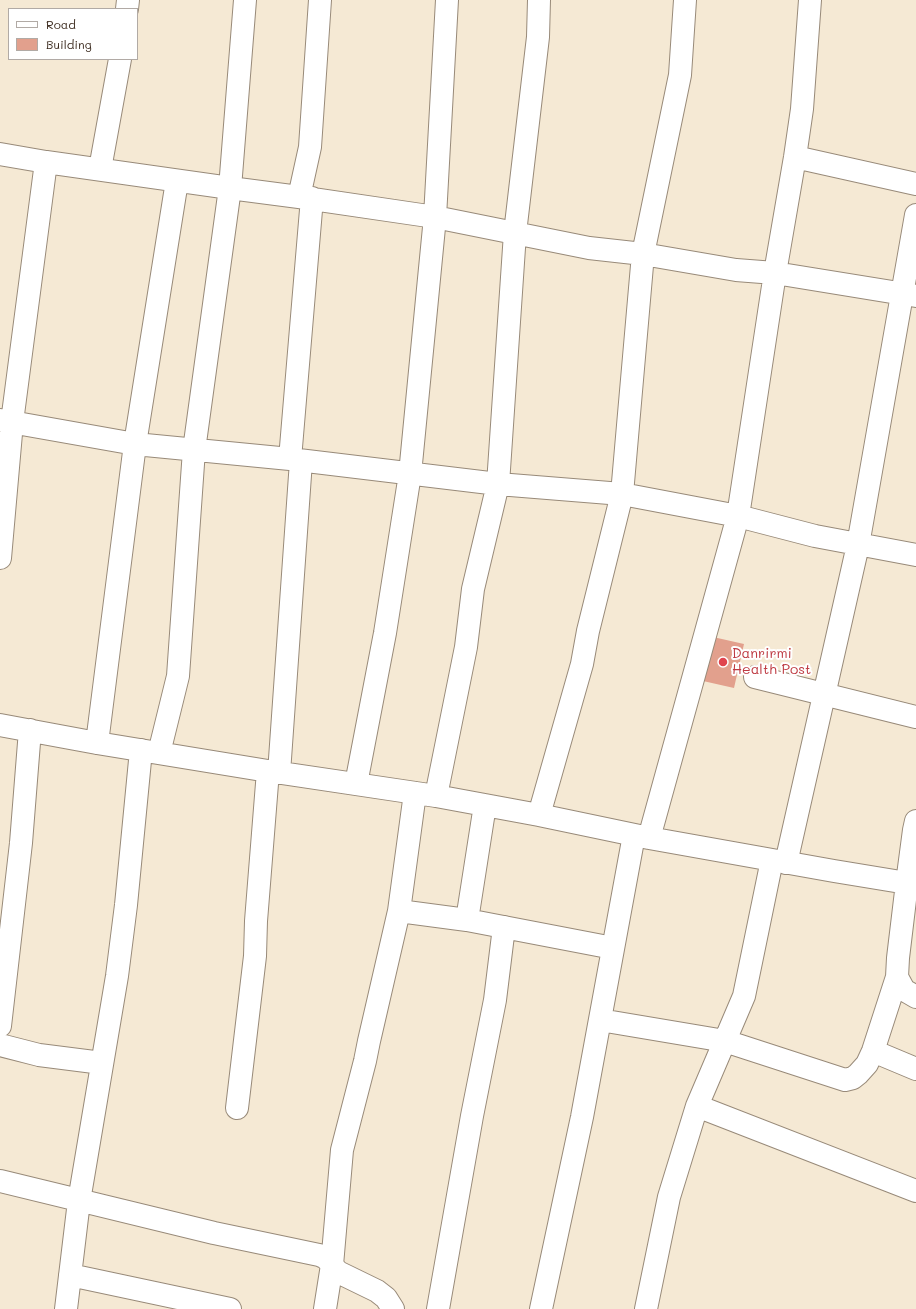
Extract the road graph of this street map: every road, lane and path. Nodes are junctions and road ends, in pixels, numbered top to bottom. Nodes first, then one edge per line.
1 (245, 0) edge
2 (320, 0) edge
3 (447, 0) edge
4 (539, 0) edge
5 (685, 0) edge
6 (810, 0) edge
7 (120, 60) edge
8 (0, 154) edge
9 (795, 157) junction
10 (46, 162) junction
11 (100, 169) junction
12 (177, 181) junction
13 (916, 184) edge
14 (230, 188) junction
15 (306, 197) junction
16 (916, 215) edge
17 (435, 217) junction
18 (515, 233) junction
19 (643, 254) junction
20 (775, 273) junction
21 (909, 295) edge
22 (6, 421) edge
23 (135, 444) junction
24 (194, 450) junction
25 (295, 460) junction
26 (410, 474) junction
27 (498, 484) junction
28 (622, 494) junction
29 (738, 516) junction
30 (858, 545) junction
31 (916, 555) edge
32 (0, 558) edge
33 (755, 677) dead end
34 (824, 694) junction
35 (916, 717) edge
36 (0, 725) edge
37 (30, 730) junction
38 (97, 743) junction
39 (150, 751) junction
40 (274, 772) junction
41 (356, 784) junction
42 (415, 793) junction
43 (436, 796) junction
44 (485, 805) junction
45 (539, 814) junction
46 (916, 822) edge
47 (642, 836) junction
48 (779, 862) junction
49 (907, 883) junction
50 (399, 910) junction
51 (467, 920) junction
52 (504, 927) junction
53 (613, 948) junction
54 (898, 977) junction
55 (916, 997) edge
56 (600, 1020) junction
57 (0, 1026) edge
58 (725, 1041) junction
59 (0, 1045) edge
60 (873, 1050) junction
61 (102, 1062) junction
62 (916, 1069) edge
63 (697, 1106) junction
64 (237, 1108) dead end
65 (0, 1181) edge
66 (916, 1191) edge
67 (78, 1201) junction
68 (332, 1265) junction
69 (70, 1275) junction
70 (192, 1305) edge
71 (66, 1309) edge
72 (230, 1309) edge
73 (325, 1309) edge
74 (393, 1309) edge
75 (438, 1309) edge
76 (541, 1309) edge
77 (646, 1309) edge

1 - 14 street
2 - 15 street
3 - 17 street
4 - 18 street
5 - 19 street
6 - 9 street
7 - 11 street
8 - 10 street
9 - 13 street
9 - 20 street
10 - 11 street
10 - 22 street
11 - 12 street
12 - 14 street
12 - 23 street
14 - 15 street
14 - 24 street
15 - 17 street
15 - 25 street
16 - 21 street
17 - 18 street
17 - 26 street
18 - 19 street
18 - 27 street
19 - 20 street
19 - 28 street
20 - 21 street
20 - 29 street
21 - 30 street
22 - 23 street
22 - 32 street
23 - 24 street
23 - 38 street
24 - 25 street
24 - 39 street
25 - 26 street
25 - 40 street
26 - 27 street
26 - 41 street
27 - 28 street
27 - 43 street
28 - 29 street
28 - 45 street
29 - 30 street
29 - 47 street
30 - 31 street
30 - 34 street
33 - 34 street
34 - 35 street
34 - 48 street
36 - 37 street
37 - 38 street
37 - 57 street
38 - 39 street
39 - 40 street
39 - 61 street
40 - 41 street
40 - 64 street
41 - 42 street
42 - 43 street
42 - 50 street
43 - 44 street
44 - 45 street
44 - 51 street
45 - 47 street
46 - 49 street
47 - 48 street
47 - 53 street
48 - 49 street
48 - 58 street
49 - 54 street
50 - 51 street
50 - 68 street
51 - 52 street
52 - 53 street
52 - 75 street
53 - 56 street
54 - 55 street
54 - 60 street
56 - 58 street
56 - 76 street
58 - 60 street
58 - 63 street
59 - 61 street
60 - 62 street
61 - 67 street
63 - 66 street
63 - 77 street
65 - 67 street
67 - 68 street
67 - 69 street
68 - 73 street
68 - 74 street
69 - 70 street
69 - 71 street
70 - 72 street

